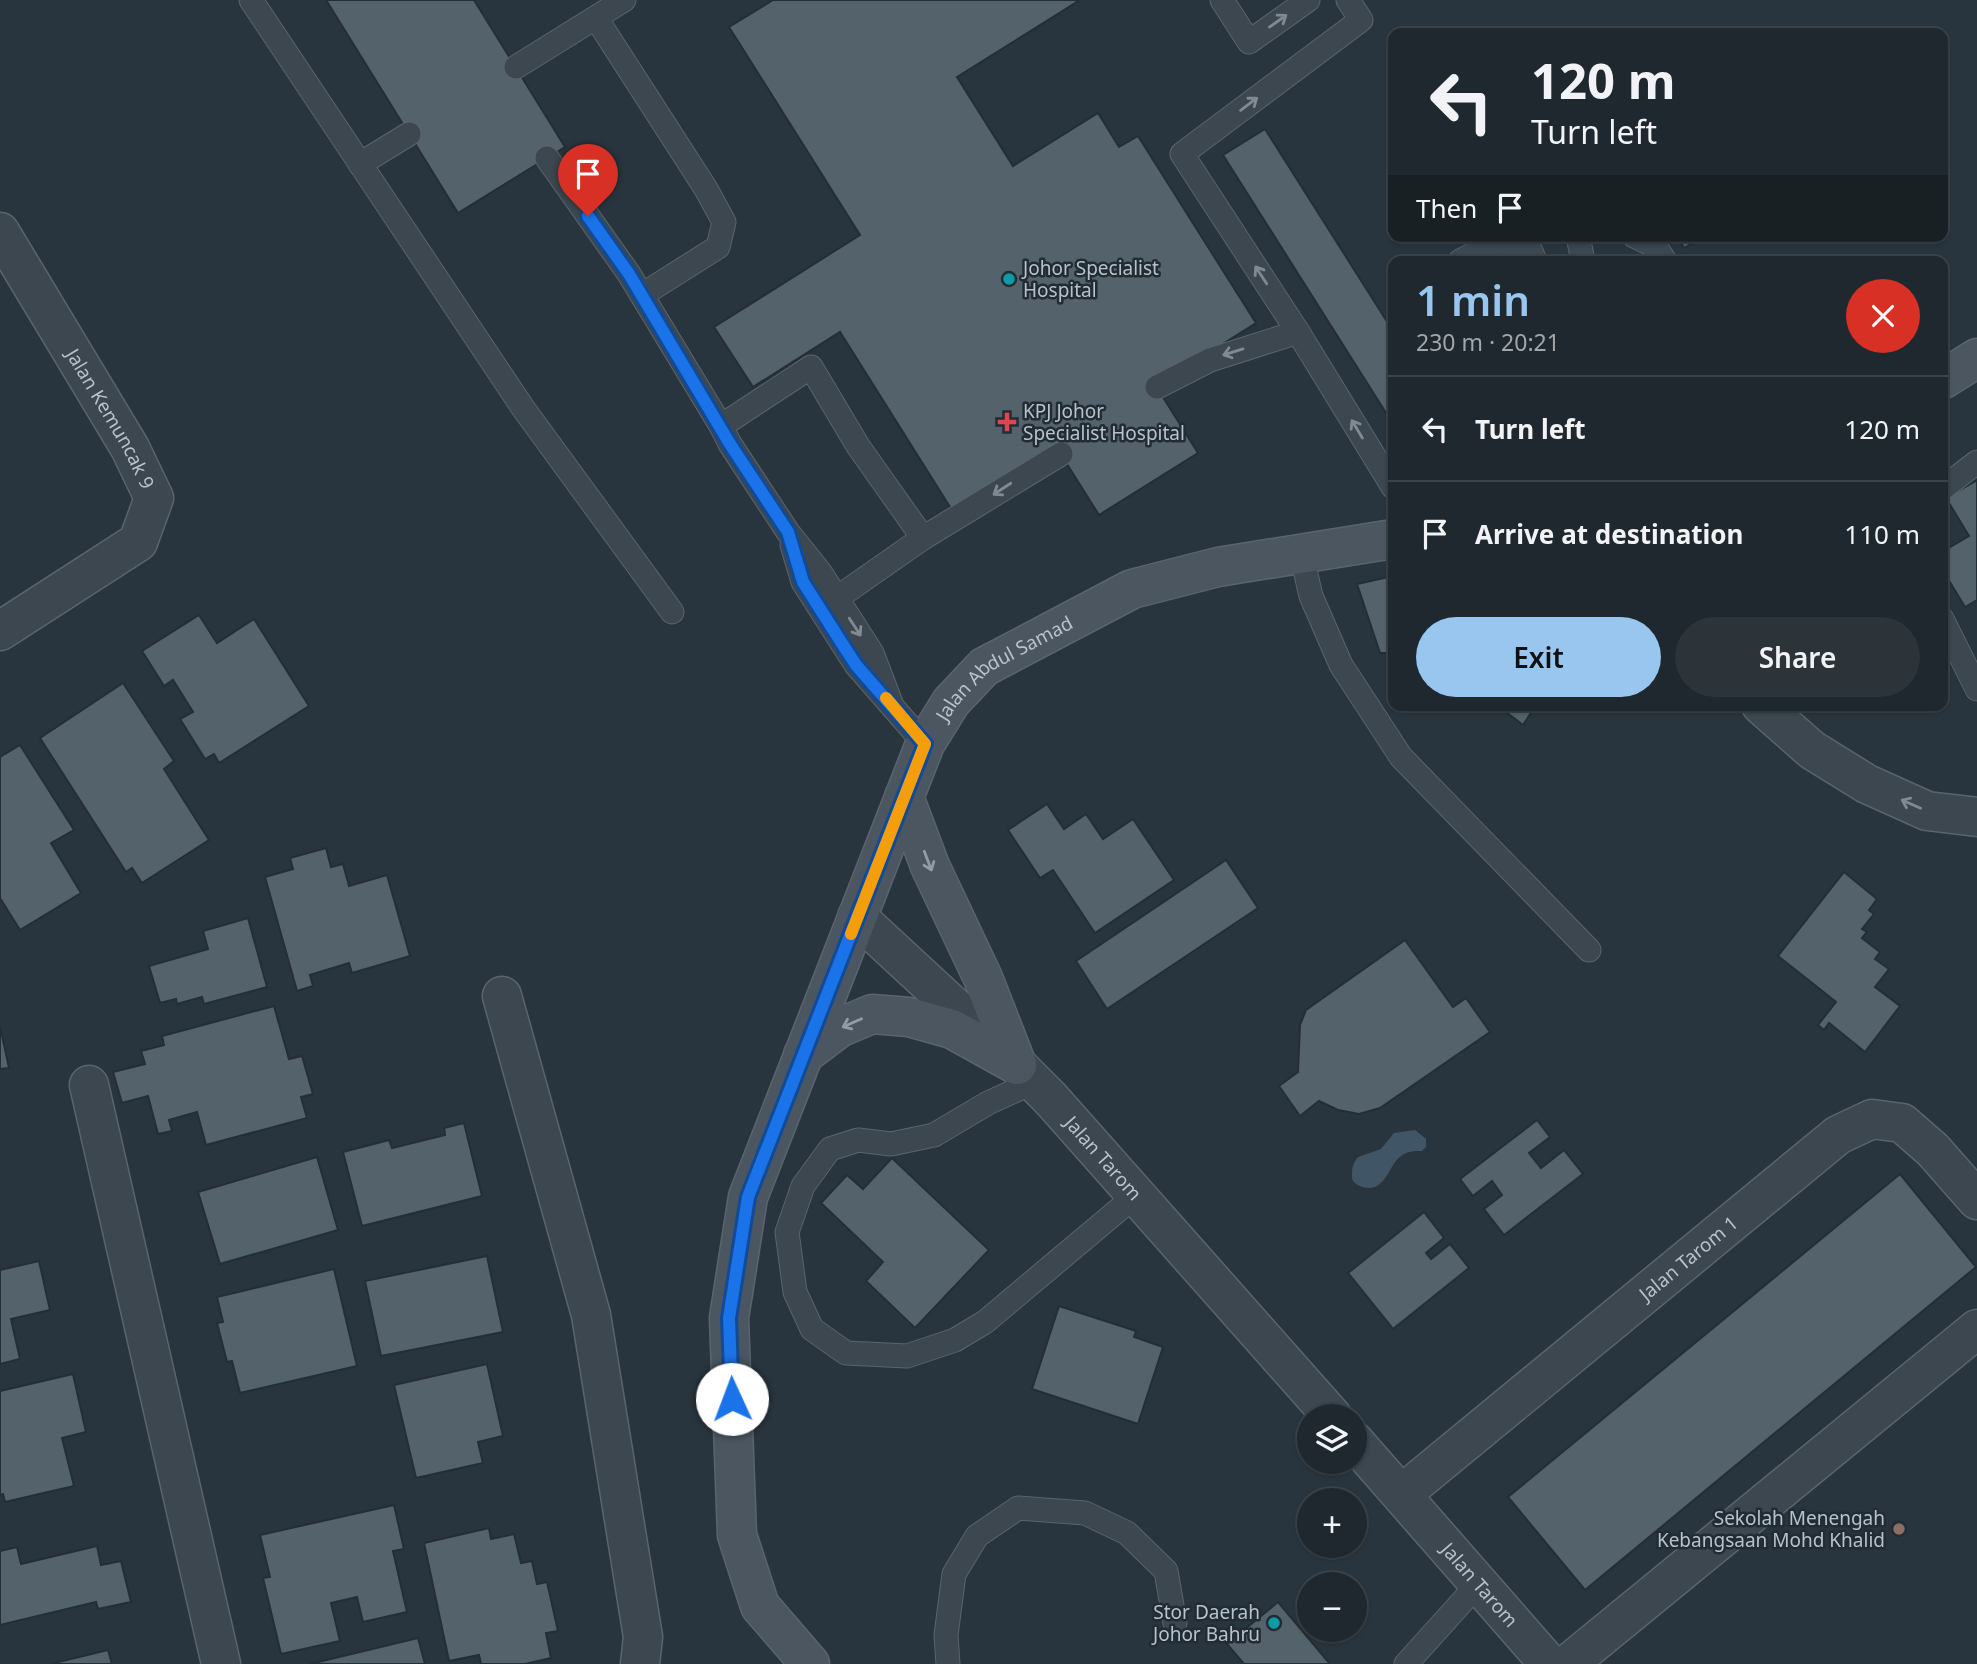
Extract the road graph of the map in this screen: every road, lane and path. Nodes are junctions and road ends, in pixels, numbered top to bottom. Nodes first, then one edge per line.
1 (251, 0) edge
2 (624, 0) edge
3 (1222, 0) edge
4 (1308, 0) edge
5 (1348, 0) edge
6 (596, 18) junction
7 (516, 67) dead end
8 (409, 134) dead end
9 (547, 158) dead end
10 (360, 164) junction
11 (0, 232) edge
12 (1502, 242) edge
13 (1518, 242) edge
14 (1647, 242) edge
15 (1471, 256) edge
16 (1530, 256) edge
17 (1662, 256) edge
18 (642, 295) junction
19 (1298, 332) junction
20 (1977, 358) edge
21 (1948, 376) edge
22 (1157, 387) dead end
23 (720, 426) junction
24 (1061, 454) dead end
25 (1977, 462) edge
26 (1388, 479) edge
27 (1948, 484) edge
28 (788, 532) junction
29 (923, 538) junction
30 (1388, 540) edge
31 (1301, 553) junction
32 (836, 598) junction
33 (672, 612) dead end
34 (0, 631) edge
35 (1948, 631) edge
36 (1977, 689) edge
37 (891, 703) junction
38 (1768, 711) edge
39 (925, 744) junction
40 (904, 797) junction
41 (1977, 817) edge
42 (857, 917) junction
43 (1589, 950) dead end
44 (502, 996) dead end
45 (803, 1055) junction
46 (1026, 1074) junction
47 (89, 1085) dead end
48 (1135, 1196) junction
49 (1977, 1200) edge
50 (1977, 1329) edge
51 (1321, 1404) edge
52 (1367, 1455) edge
53 (1402, 1494) junction
54 (1480, 1582) junction
55 (1175, 1623) dead end
56 (221, 1664) edge
57 (640, 1664) edge
58 (810, 1664) edge
59 (948, 1664) edge
60 (1406, 1664) edge
61 (1549, 1664) edge
62 (1568, 1664) edge

1 - 10 lane
2 - 6 lane
3 -> 4 lane
19 -> 5 lane
6 - 7 lane
6 - 18 lane
8 - 10 lane
9 - 18 lane
10 - 33 lane
11 - 34 street, Jalan Kemuncak 9
12 - 15 lane
13 - 16 lane
14 - 17 lane
18 - 23 lane
19 -> 22 lane
26 -> 19 lane
20 - 21 street
23 - 28 lane
23 - 29 lane
24 -> 29 lane
25 - 27 lane
28 - 32 lane
28 - 37 lane
29 - 32 lane
30 - 31 street, Jalan Abdul Samad
31 - 39 street, Jalan Abdul Samad
31 - 43 lane
32 -> 37 lane
35 - 36 lane
37 - 39 lane
41 -> 38 street
39 - 40 street, Jalan Abdul Samad
40 - 42 street, Jalan Abdul Samad
40 -> 46 street
42 - 45 street, Jalan Abdul Samad
42 - 46 street, Jalan Tarom
44 - 57 street
46 -> 45 street
45 - 58 street, Jalan Abdul Samad
46 - 48 street, Jalan Tarom
46 - 48 lane
47 - 56 street
48 - 51 street, Jalan Tarom
49 - 53 street, Jalan Tarom 1
50 - 62 street
52 - 53 street, Jalan Tarom
53 - 54 street, Jalan Tarom
54 - 60 lane
54 - 61 street, Jalan Tarom
55 - 59 lane

